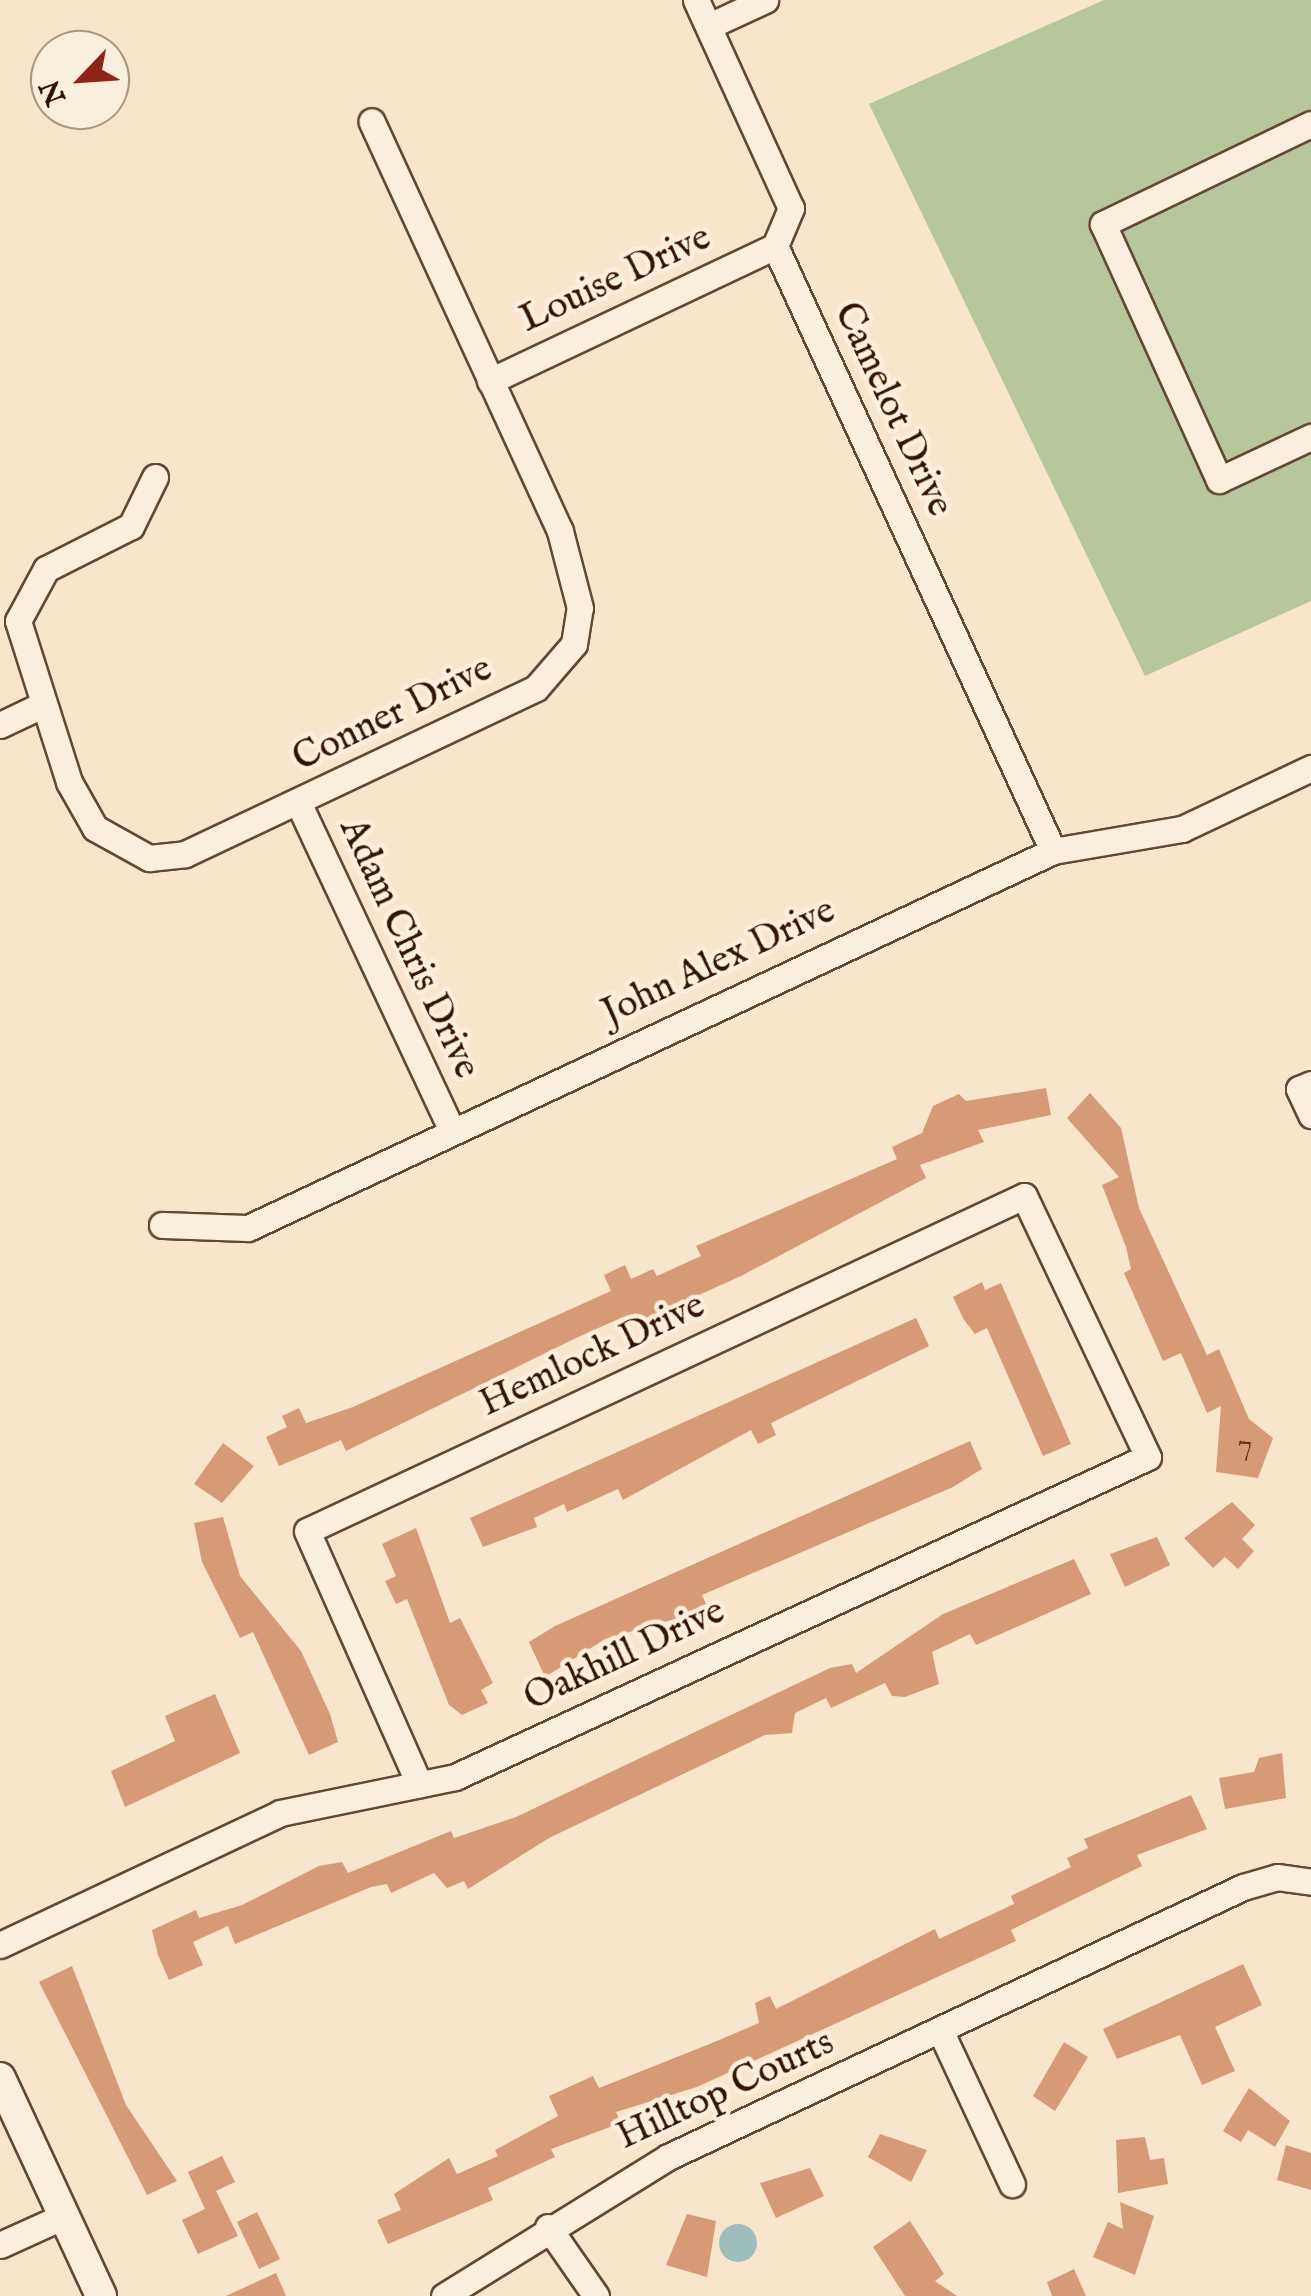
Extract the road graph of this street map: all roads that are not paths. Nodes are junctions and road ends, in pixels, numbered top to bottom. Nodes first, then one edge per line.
1 (696, 0) edge
2 (765, 0) edge
3 (709, 26) junction
4 (371, 121) dead end
5 (1311, 124) edge
6 (775, 246) junction
7 (490, 382) junction
8 (1311, 436) edge
9 (155, 477) dead end
10 (40, 706) junction
11 (0, 725) edge
12 (1311, 768) edge
13 (298, 802) junction
14 (1053, 851) junction
15 (1311, 1084) edge
16 (1311, 1114) edge
17 (450, 1127) junction
18 (162, 1225) dead end
19 (1090, 1334) joint
20 (419, 1784) junction
21 (1311, 1882) edge
22 (0, 1945) edge
23 (941, 2032) junction
24 (0, 2078) edge
25 (1012, 2184) dead end
26 (64, 2216) junction
27 (548, 2227) junction
28 (0, 2245) edge
29 (101, 2296) edge
30 (444, 2296) edge
31 (596, 2296) edge

1 - 3 street
2 - 3 street
3 - 6 street
4 - 7 street, Conner Drive
5 - 8 street
6 - 7 street, Louise Drive
6 - 14 street, Camelot Drive
7 - 13 street, Conner Drive
9 - 10 street, Conner Drive
10 - 11 street
10 - 13 street, Conner Drive
12 - 14 street, John Alex Drive
13 - 17 street, Adam Chris Drive
14 - 17 street, John Alex Drive
15 - 16 street
17 - 18 street, John Alex Drive
19 - 20 street, Oakhill Drive
19 - 20 street, Hemlock Drive
20 - 22 street, Oakhill Drive
21 - 23 street, Hilltop Courts
23 - 25 street
23 - 27 street, Hilltop Courts
24 - 26 street
26 - 28 street
26 - 29 street
27 - 30 street, Hilltop Courts
27 - 31 street

